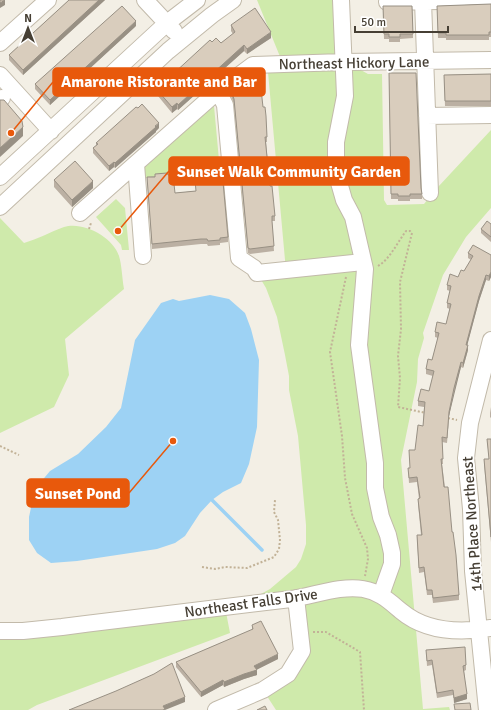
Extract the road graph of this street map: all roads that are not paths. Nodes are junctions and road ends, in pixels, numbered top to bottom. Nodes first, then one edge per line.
1 (146, 0) edge
2 (197, 0) edge
3 (233, 0) edge
4 (341, 0) edge
5 (491, 0) edge
6 (44, 1) edge
7 (423, 1) junction
8 (387, 2) dead end
9 (167, 23) junction
10 (182, 39) junction
11 (0, 43) edge
12 (491, 60) edge
13 (343, 62) junction
14 (425, 62) junction
15 (0, 76) edge
16 (218, 91) junction
17 (491, 115) edge
18 (427, 116) junction
19 (51, 131) junction
20 (136, 164) junction
21 (0, 177) edge
22 (430, 193) dead end
23 (0, 207) edge
24 (80, 213) dead end
25 (144, 256) dead end
26 (364, 266) junction
27 (491, 340) edge
28 (380, 595) junction
29 (296, 598) junction
30 (486, 629) edge
31 (0, 631) edge
32 (216, 710) edge
33 (487, 710) edge

1 - 9 street
2 - 9 street
3 - 10 street
4 - 13 street
5 - 7 street
6 - 11 street
7 - 8 street
7 - 14 street
9 - 10 street
9 - 19 street
10 - 23 street
12 - 14 street, Northeast Hickory Lane
13 - 14 street, Northeast Hickory Lane
13 - 16 street, Northeast Hickory Lane
13 - 26 street
14 - 18 street
15 - 19 street
16 - 20 street, Northeast Hickory Lane
16 - 26 street
17 - 18 street
18 - 22 street
19 - 21 street
20 - 24 street, Northeast Hickory Lane
20 - 25 street
26 - 28 street
27 - 30 street, 14th Place Northeast
28 - 29 street, Northeast Falls Drive
28 - 30 street, Northeast Falls Drive
29 - 31 street, Northeast Falls Drive
29 - 32 street
30 - 33 street, 14th Place Northeast

